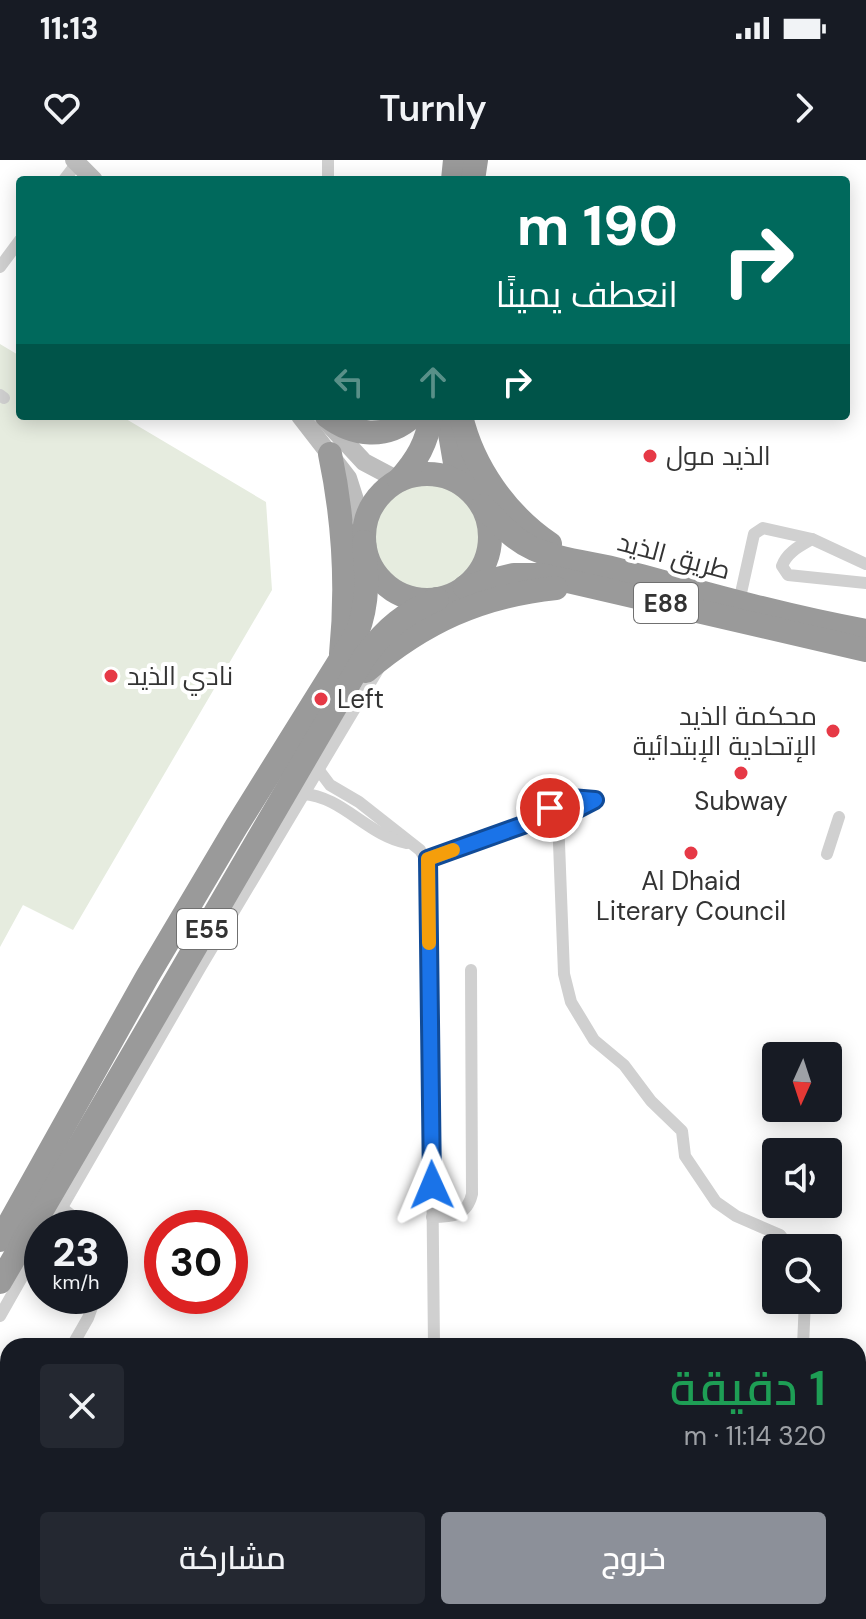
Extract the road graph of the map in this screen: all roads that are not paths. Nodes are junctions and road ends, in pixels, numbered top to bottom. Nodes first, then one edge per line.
1 (75, 161) edge
2 (90, 176) edge
3 (16, 245) edge
4 (0, 267) edge
5 (303, 420) edge
6 (327, 420) edge
7 (331, 420) edge
8 (407, 420) edge
9 (430, 420) edge
10 (448, 420) edge
11 (462, 420) edge
12 (330, 454) junction
13 (398, 480) junction
14 (476, 497) junction
15 (364, 535) junction
16 (812, 539) junction
17 (596, 564) junction
18 (866, 564) edge
19 (866, 583) edge
20 (465, 587) junction
21 (610, 590) junction
22 (437, 599) junction
23 (739, 602) junction
24 (866, 631) edge
25 (866, 650) edge
26 (348, 685) junction
27 (318, 769) junction
28 (303, 794) junction
29 (336, 797) junction
30 (558, 817) junction
31 (839, 817) dead end
32 (540, 819) junction
33 (827, 854) dead end
34 (428, 859) junction
35 (471, 970) dead end
36 (62, 1208) joint
37 (65, 1210) edge
38 (432, 1217) junction
39 (778, 1234) edge
40 (0, 1240) edge
41 (24, 1274) edge
42 (0, 1282) edge
43 (90, 1314) edge
44 (804, 1314) edge
45 (0, 1316) edge
46 (77, 1338) edge
47 (434, 1338) edge
48 (803, 1338) edge

1 - 2 street
3 - 4 street
5 - 12 street
6 - 13 street
7 - 8 highway
9 - 13 highway
10 - 14 highway
11 - 17 highway
12 - 15 street
12 - 26 highway
13 - 14 highway, E88
13 - 15 highway
14 - 17 highway, طريق الذيد / E88
14 - 20 highway
15 - 22 highway
15 - 26 highway, E55
16 - 18 street
16 - 19 street
16 - 23 street
17 - 23 highway, طريق الذيد / E88
20 - 21 highway, طريق الذيد / E88
20 - 22 highway, E88
21 - 25 highway, طريق الذيد / E88
21 - 26 highway
22 - 26 highway, E55
23 - 24 highway, طريق الذيد / E88
26 - 27 street
26 - 40 highway, E55
26 - 42 highway, E55
27 - 28 street
27 - 29 street
28 - 29 street
28 - 36 street
29 - 34 street
30 - 32 street
30 - 32 street
30 - 39 street
31 - 33 street
32 - 34 street
34 - 38 street
35 - 38 street
36 - 37 street
38 - 47 street
41 - 45 street
43 - 46 street
44 - 48 street

